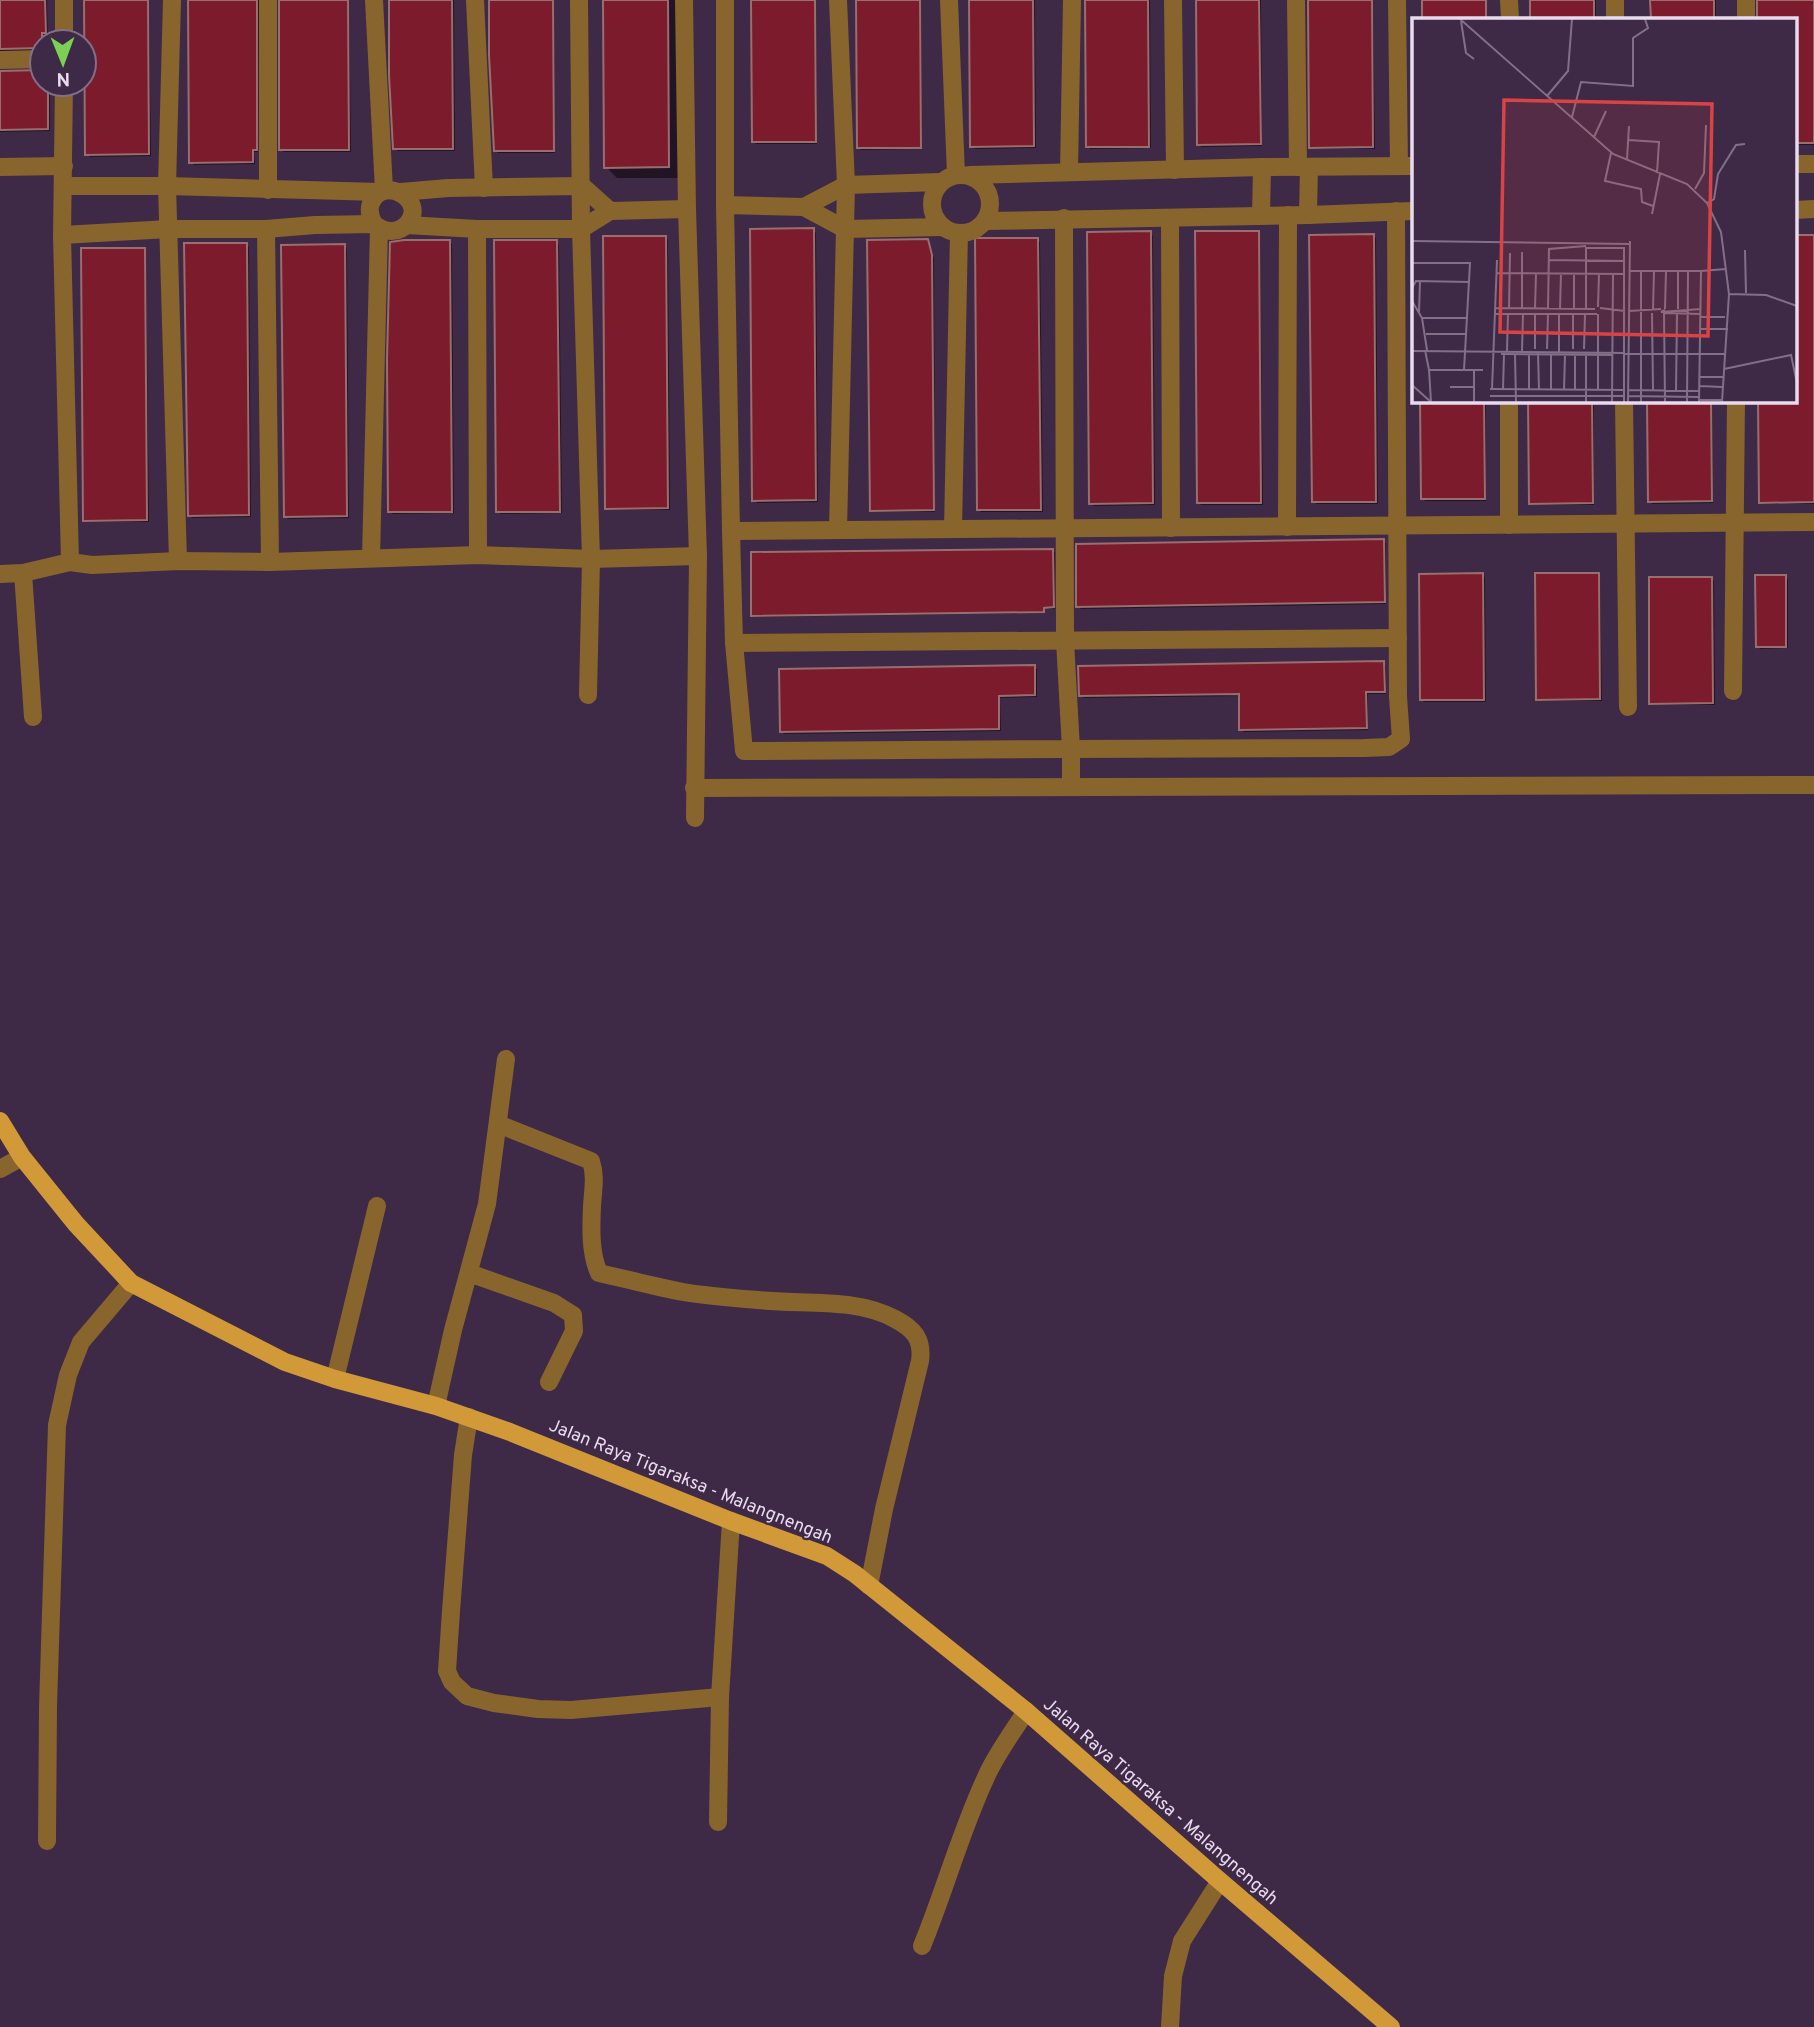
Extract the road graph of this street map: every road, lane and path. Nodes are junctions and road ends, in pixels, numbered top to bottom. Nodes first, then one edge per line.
1 (64, 0) edge
2 (172, 0) edge
3 (268, 0) edge
4 (374, 0) edge
5 (475, 0) edge
6 (579, 0) edge
7 (684, 0) edge
8 (725, 0) edge
9 (838, 0) edge
10 (949, 0) edge
11 (1072, 0) edge
12 (1173, 0) edge
13 (1296, 0) edge
14 (1397, 0) edge
15 (1509, 0) edge
16 (1615, 0) edge
17 (1746, 0) edge
18 (1510, 18) edge
19 (1615, 18) edge
20 (1746, 18) edge
21 (64, 28) edge
22 (28, 59) edge
23 (0, 60) edge
24 (64, 98) edge
25 (64, 166) junction
26 (1406, 166) edge
27 (0, 167) edge
28 (1262, 167) junction
29 (1304, 167) junction
30 (1175, 170) junction
31 (1069, 172) junction
32 (955, 177) junction
33 (846, 185) junction
34 (63, 186) junction
35 (167, 186) junction
36 (582, 186) junction
37 (484, 188) junction
38 (268, 190) junction
39 (388, 191) junction
40 (725, 205) junction
41 (804, 206) junction
42 (687, 209) junction
43 (610, 211) junction
44 (1405, 211) edge
45 (1261, 215) junction
46 (1288, 215) junction
47 (1308, 215) junction
48 (1063, 218) junction
49 (1170, 218) junction
50 (985, 220) junction
51 (407, 225) junction
52 (377, 226) junction
53 (169, 229) junction
54 (265, 229) junction
55 (477, 229) junction
56 (581, 229) junction
57 (845, 229) junction
58 (951, 230) junction
59 (62, 235) junction
60 (1509, 402) edge
61 (1624, 402) edge
62 (1736, 402) edge
63 (1814, 522) edge
64 (1735, 523) junction
65 (1626, 524) junction
66 (1508, 525) junction
67 (1398, 526) junction
68 (1287, 527) junction
69 (1065, 528) junction
70 (1171, 528) junction
71 (953, 529) junction
72 (838, 530) junction
73 (731, 531) junction
74 (478, 555) junction
75 (698, 556) junction
76 (371, 558) junction
77 (591, 559) junction
78 (178, 561) junction
79 (70, 562) junction
80 (270, 562) junction
81 (23, 573) junction
82 (0, 574) edge
83 (1398, 638) junction
84 (1065, 641) junction
85 (734, 643) junction
86 (1734, 691) dead end
87 (588, 695) dead end
88 (1628, 707) dead end
89 (33, 717) dead end
90 (1071, 749) junction
91 (1814, 785) edge
92 (1071, 786) junction
93 (695, 788) junction
94 (695, 818) dead end
95 (506, 1059) dead end
96 (0, 1121) edge
97 (498, 1124) junction
98 (22, 1157) junction
99 (0, 1169) edge
100 (377, 1206) dead end
101 (469, 1273) junction
102 (131, 1283) junction
103 (335, 1379) junction
104 (549, 1382) dead end
105 (436, 1406) junction
106 (469, 1417) junction
107 (732, 1521) junction
108 (869, 1586) junction
109 (720, 1697) junction
110 (1026, 1711) junction
111 (719, 1822) dead end
112 (47, 1841) dead end
113 (1220, 1881) junction
114 (922, 1946) dead end
115 (1170, 2027) edge
116 (1391, 2027) edge

1 - 21 street
2 - 35 street
3 - 38 street
4 - 39 street
5 - 37 street
6 - 36 street
7 - 42 street
8 - 40 street
9 - 33 street
10 - 32 street
11 - 31 street
12 - 30 street
13 - 29 street
14 - 26 street
15 - 18 street
16 - 19 street
17 - 20 street
22 - 23 street
24 - 25 street
25 - 27 street
25 - 34 street
26 - 29 street
28 - 29 street
28 - 30 street
28 - 45 street
29 - 47 street
30 - 31 street
31 - 32 street
32 - 33 street
32 - 50 street
32 - 58 street
33 - 41 street
33 - 57 street
34 - 35 street
34 - 59 street
35 - 38 street
35 - 53 street
36 - 37 street
36 - 43 street
36 - 56 street
37 - 39 street
38 - 39 street
39 - 51 street
39 - 52 street
40 - 41 street
40 - 73 street
41 - 57 street
42 - 43 street
42 - 75 street
43 - 56 street
44 - 47 street
44 - 67 street
45 - 46 street
45 - 49 street
46 - 47 street
46 - 68 street
48 - 49 street
48 - 50 street
48 - 69 street
49 - 70 street
50 - 58 street
51 - 52 street
51 - 55 street
52 - 54 street
52 - 76 street
53 - 54 street
53 - 59 street
53 - 78 street
54 - 80 street
55 - 56 street
55 - 74 street
56 - 77 street
57 - 58 street
57 - 72 street
58 - 71 street
59 - 79 street
60 - 66 street
61 - 65 street
62 - 64 street
63 - 64 street
64 - 65 street
64 - 86 street
65 - 66 street
65 - 88 street
66 - 67 street
67 - 68 street
67 - 83 street
68 - 70 street
69 - 70 street
69 - 71 street
69 - 84 street
71 - 72 street
72 - 73 street
73 - 85 street
74 - 76 street
74 - 77 street
75 - 77 street
75 - 93 street
76 - 80 street
77 - 87 street
78 - 79 street
78 - 80 street
79 - 81 street
81 - 82 street
81 - 89 street
83 - 84 street
83 - 90 street
84 - 85 street
84 - 90 street
85 - 90 street
90 - 92 street
91 - 92 street
92 - 93 street
93 - 94 street
95 - 97 street
96 - 98 main road, Jalan Raya Tigaraksa - Malangnengah
97 - 101 street
97 - 108 street
98 - 99 street
98 - 102 main road, Jalan Raya Tigaraksa - Malangnengah
100 - 103 street
101 - 104 street
101 - 105 street
102 - 103 main road, Jalan Raya Tigaraksa - Malangnengah
102 - 112 street
103 - 105 main road, Jalan Raya Tigaraksa - Malangnengah
105 - 106 main road, Jalan Raya Tigaraksa - Malangnengah
106 - 107 main road, Jalan Raya Tigaraksa - Malangnengah
106 - 109 street
107 - 108 main road, Jalan Raya Tigaraksa - Malangnengah
107 - 109 street
108 - 110 main road, Jalan Raya Tigaraksa - Malangnengah
109 - 111 street
110 - 113 main road, Jalan Raya Tigaraksa - Malangnengah
110 - 114 street
113 - 115 street
113 - 116 main road, Jalan Raya Tigaraksa - Malangnengah

